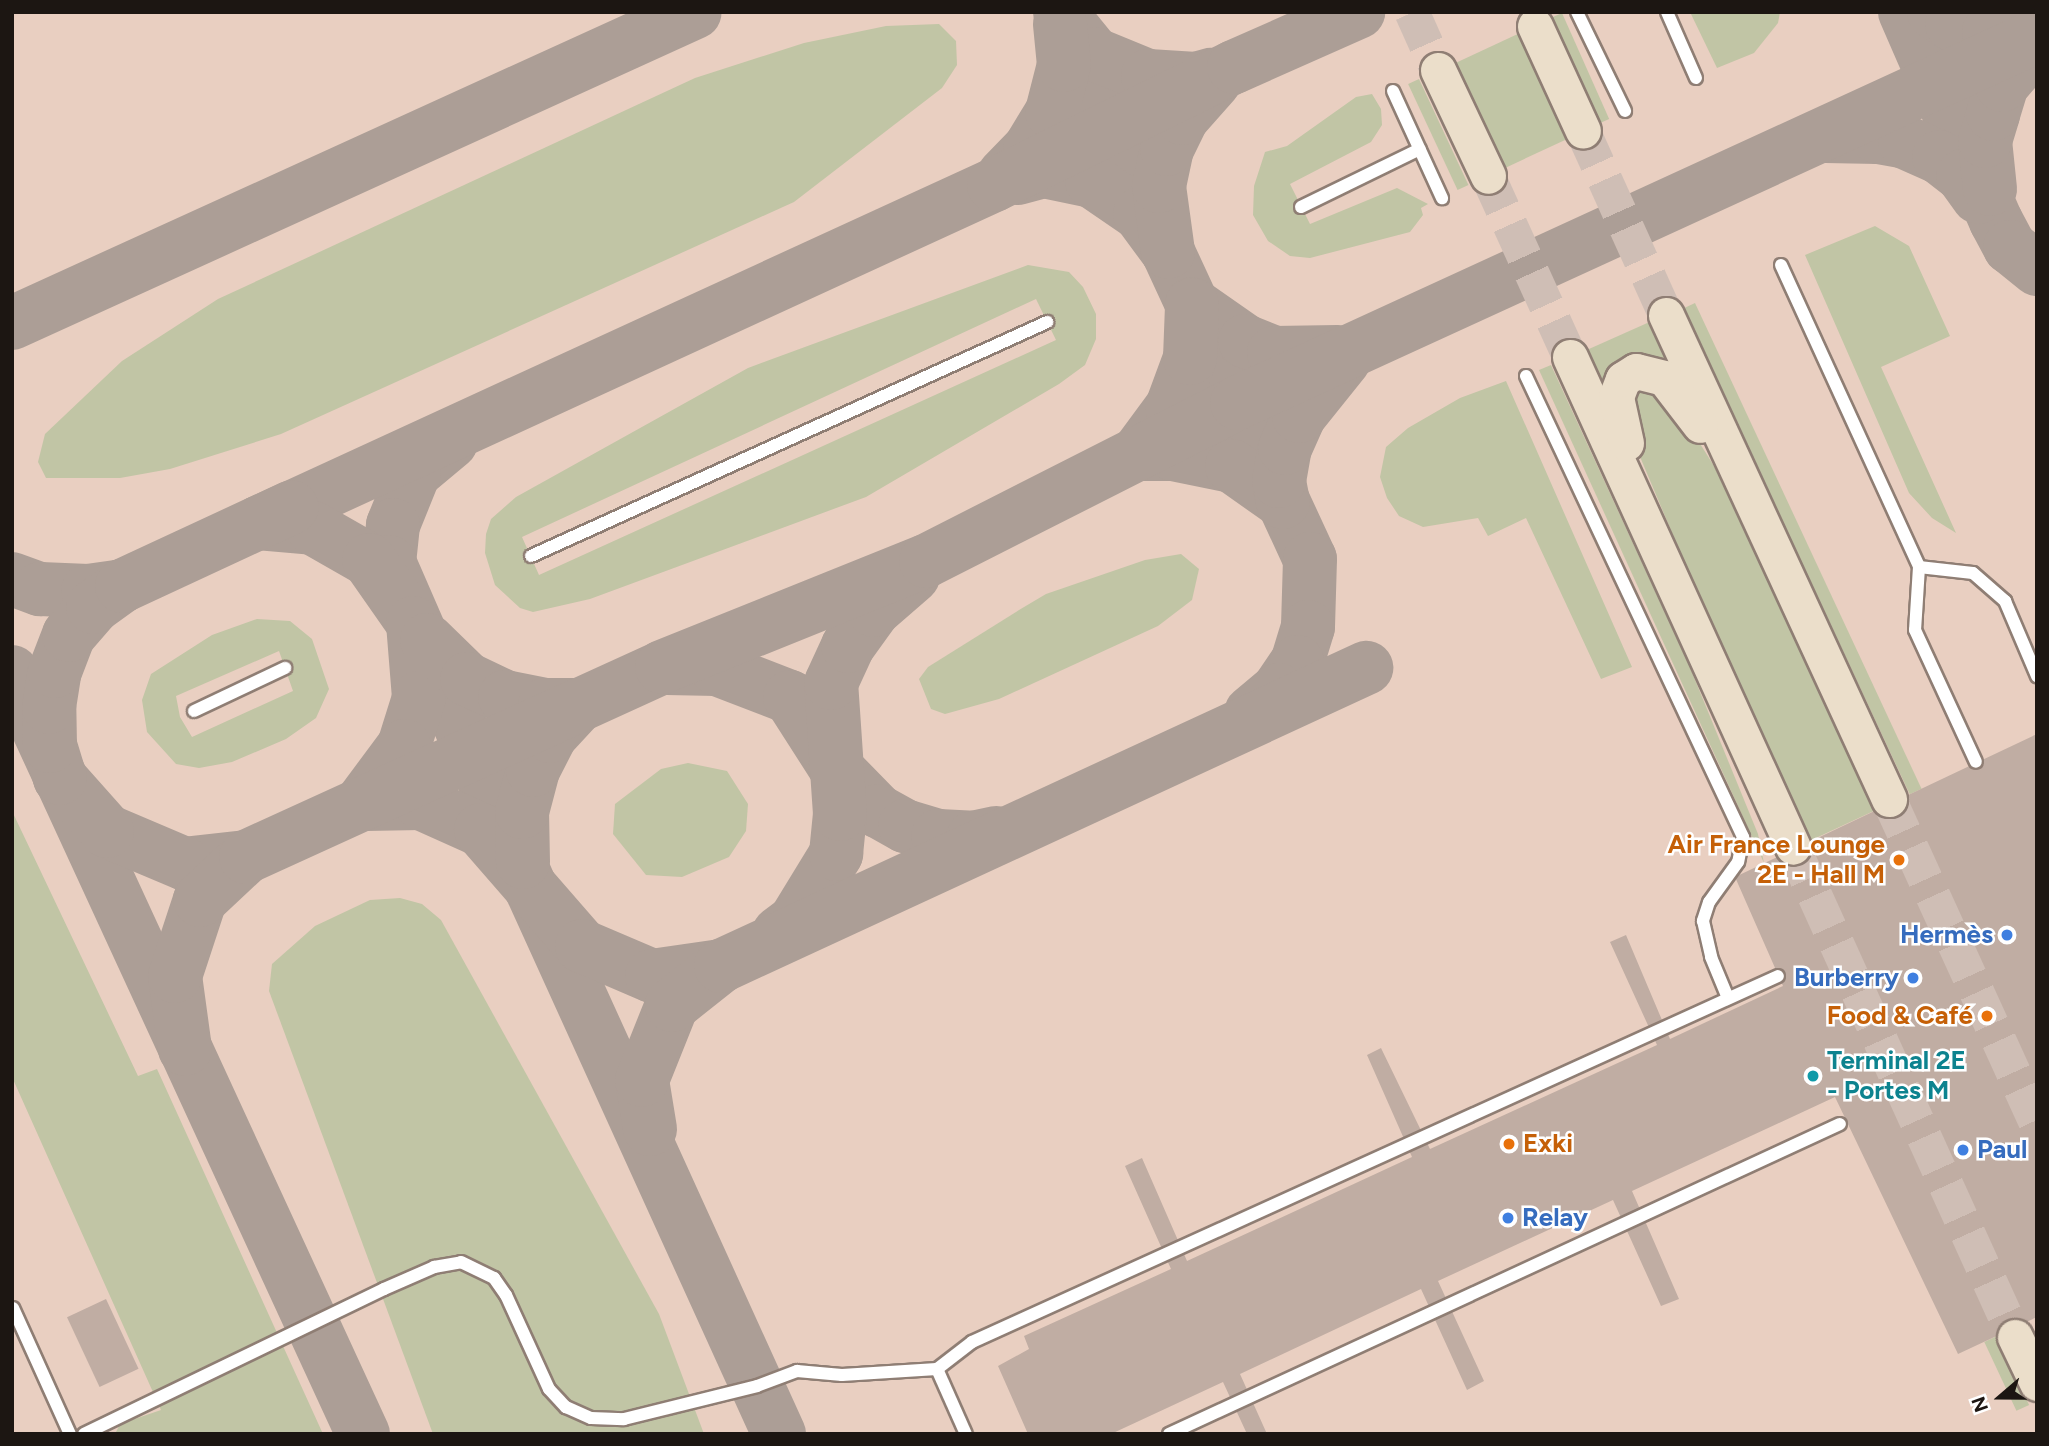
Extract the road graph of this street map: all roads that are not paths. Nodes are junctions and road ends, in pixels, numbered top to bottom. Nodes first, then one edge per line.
1 (1577, 12) edge
2 (1667, 12) edge
3 (1535, 26) dead end
4 (1438, 70) tunnel mouth
5 (1696, 78) dead end
6 (1393, 91) dead end
7 (1625, 111) dead end
8 (1583, 131) tunnel mouth
9 (1420, 149) junction
10 (1488, 176) tunnel mouth
11 (1442, 198) dead end
12 (1301, 207) dead end
13 (1781, 265) dead end
14 (1667, 315) tunnel mouth
15 (1047, 322) dead end
16 (1570, 357) tunnel mouth
17 (1525, 376) dead end
18 (1735, 469) junction
19 (531, 556) dead end
20 (1665, 566) junction
21 (1919, 567) junction
22 (285, 668) dead end
23 (2037, 676) edge
24 (194, 711) dead end
25 (1976, 762) dead end
26 (1889, 799) tunnel mouth
27 (1793, 847) tunnel mouth
28 (1778, 976) dead end
29 (1728, 998) junction
30 (1840, 1124) dead end
31 (13, 1307) edge
32 (2015, 1337) tunnel mouth
33 (937, 1369) junction
34 (2037, 1383) edge
35 (70, 1434) edge
36 (84, 1434) edge
37 (966, 1434) edge
38 (1170, 1434) edge

1 - 7 lane
2 - 5 lane
3 - 8 main road
4 - 10 main road
6 - 9 lane
9 - 11 lane
9 - 12 lane
13 - 21 lane
14 - 18 main road
15 - 19 lane
16 - 20 main road
17 - 29 lane
18 - 20 main road
18 - 26 main road
20 - 27 main road
21 - 23 lane
21 - 25 lane
22 - 24 lane
28 - 29 lane
29 - 33 lane
30 - 38 lane
31 - 35 lane
32 - 34 main road
33 - 36 lane
33 - 37 lane

